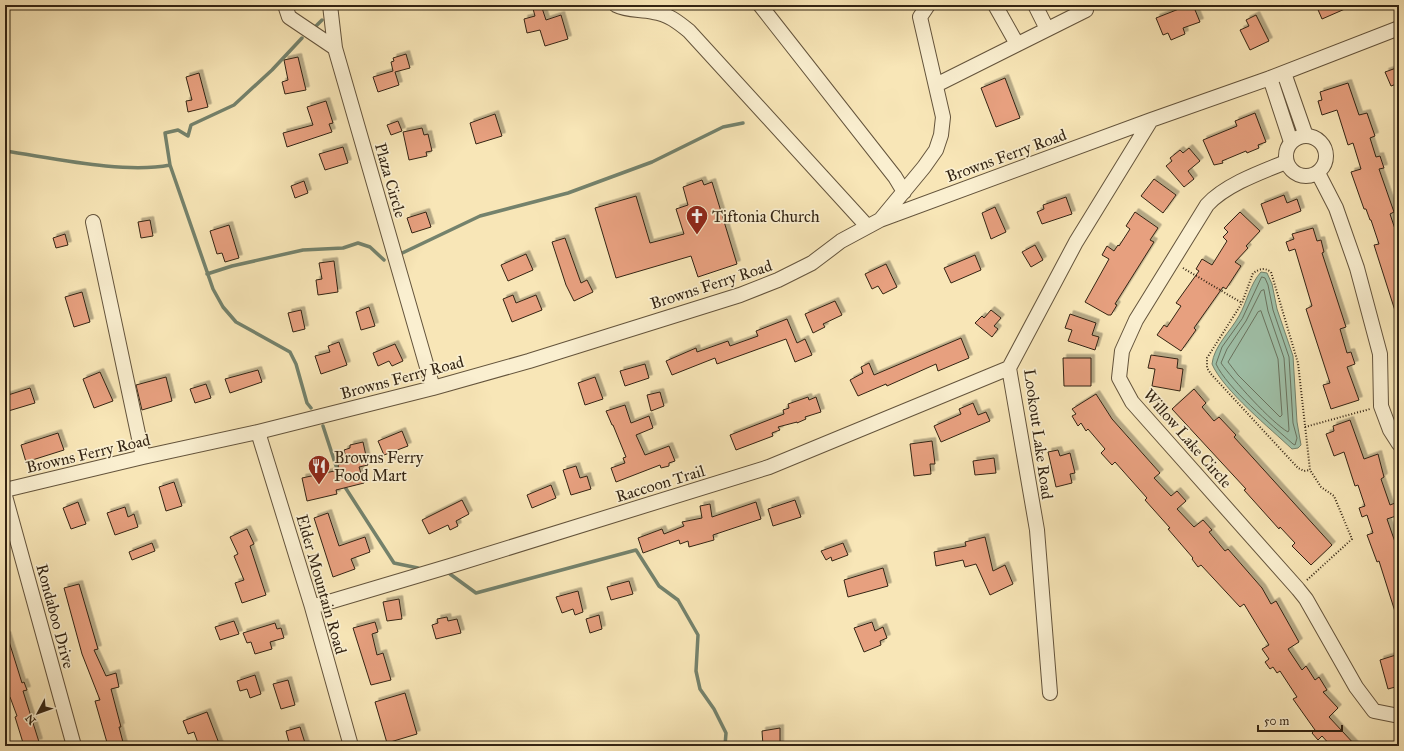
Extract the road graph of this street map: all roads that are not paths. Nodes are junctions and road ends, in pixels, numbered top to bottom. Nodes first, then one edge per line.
1 (285, 5) edge
2 (330, 5) edge
3 (616, 5) edge
4 (760, 5) edge
5 (928, 5) edge
6 (996, 5) edge
7 (1034, 5) edge
8 (1086, 10) dead end
9 (1399, 28) edge
10 (1047, 29) junction
11 (1017, 44) junction
12 (335, 48) junction
13 (1284, 73) junction
14 (1270, 78) junction
15 (936, 85) junction
16 (1151, 120) junction
17 (1306, 136) junction
18 (1291, 142) junction
19 (1286, 162) junction
20 (1318, 173) junction
21 (904, 192) junction
22 (880, 220) junction
23 (93, 222) dead end
24 (867, 226) junction
25 (1010, 368) junction
26 (433, 388) junction
27 (258, 432) junction
28 (1399, 444) edge
29 (143, 457) junction
30 (5, 490) edge
31 (5, 496) edge
32 (312, 607) junction
33 (1050, 693) dead end
34 (1399, 716) edge
35 (74, 746) edge
36 (351, 746) edge

1 - 12 street
2 - 12 street, Plaza Circle
3 - 24 street
4 - 21 street
5 - 15 street
6 - 11 street
7 - 10 street
8 - 10 street
9 - 13 street, Browns Ferry Road
10 - 11 street
11 - 15 street
12 - 26 street, Plaza Circle
13 - 14 street, Browns Ferry Road
13 - 17 street
14 - 16 street, Browns Ferry Road
14 - 18 street
15 - 21 street
16 - 22 street, Browns Ferry Road
16 - 25 street, Lookout Lake Road
17 - 18 street
17 - 20 street
18 - 19 street
19 - 20 street
19 - 34 street, Willow Lake Circle
20 - 28 street
21 - 22 street
22 - 24 street, Browns Ferry Road
23 - 29 street
24 - 26 street, Browns Ferry Road
25 - 32 street, Raccoon Trail
25 - 33 street, Lookout Lake Road
26 - 27 street, Browns Ferry Road
27 - 29 street, Browns Ferry Road
27 - 32 street, Elder Mountain Road
29 - 30 street, Browns Ferry Road
31 - 35 street, Rondaboo Drive
32 - 36 street, Elder Mountain Road

